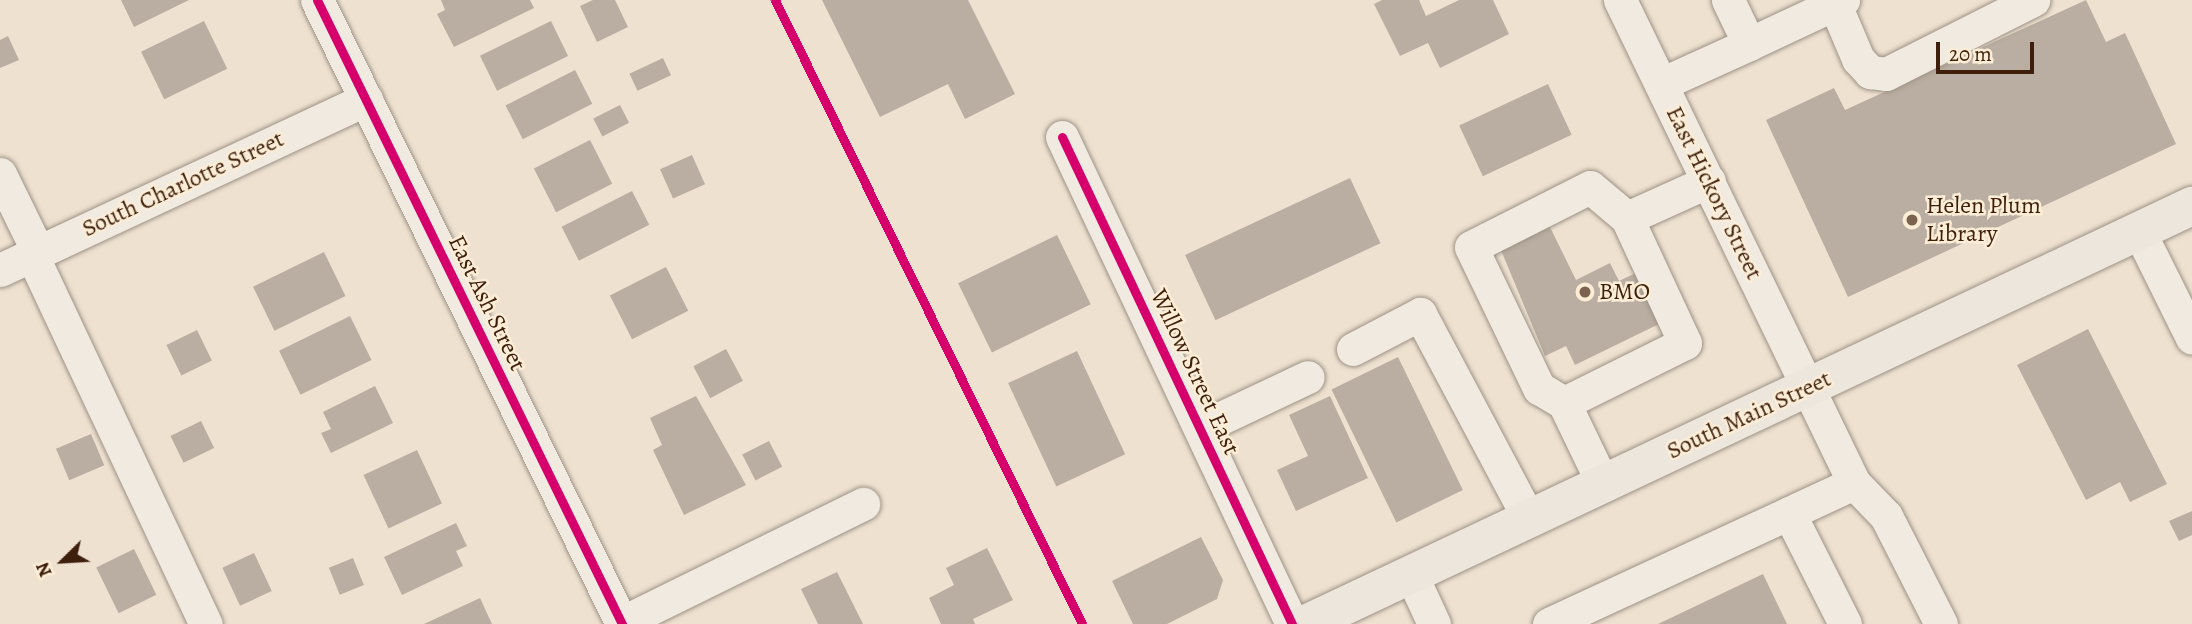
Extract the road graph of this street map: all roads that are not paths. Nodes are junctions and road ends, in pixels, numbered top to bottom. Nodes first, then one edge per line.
1 (317, 0) edge
2 (1620, 0) edge
3 (1728, 0) edge
4 (2033, 0) edge
5 (1837, 1) edge
6 (1749, 44) junction
7 (1661, 84) junction
8 (366, 99) junction
9 (1062, 137) dead end
10 (0, 174) edge
11 (1709, 181) junction
12 (2192, 206) edge
13 (1627, 218) junction
14 (2139, 231) junction
15 (35, 253) junction
16 (0, 270) edge
17 (2192, 338) edge
18 (1353, 349) dead end
19 (1308, 377) dead end
20 (1808, 386) junction
21 (1564, 403) junction
22 (1200, 428) junction
23 (1854, 483) junction
24 (1602, 484) junction
25 (863, 504) dead end
26 (1789, 513) junction
27 (1529, 519) junction
28 (1411, 575) junction
29 (622, 623) edge
30 (206, 624) edge
31 (1292, 624) edge
32 (1306, 624) edge
33 (1434, 624) edge
34 (1549, 624) edge
35 (1845, 624) edge
36 (1941, 624) edge

1 - 8 street, East Ash Street
2 - 7 street, East Hickory Street
3 - 6 street
4 - 5 street
5 - 6 street
6 - 7 street
7 - 11 street, East Hickory Street
8 - 15 street, South Charlotte Street
8 - 29 street, East Ash Street
9 - 22 street, Willow Street East
10 - 15 street
11 - 13 street
11 - 20 street, East Hickory Street
12 - 14 main road, South Main Street
13 - 21 street
13 - 21 street
14 - 17 street
14 - 20 main road, South Main Street
15 - 16 street, South Charlotte Street
15 - 30 street
18 - 27 street
19 - 22 street
20 - 23 street, East Hickory Street
20 - 24 main road, South Main Street
21 - 24 street
22 - 31 street, Willow Street East
23 - 26 street
23 - 36 street, East Hickory Street
24 - 27 main road, South Main Street
25 - 29 street
26 - 34 street
26 - 35 street
27 - 28 main road, South Main Street
28 - 32 main road, South Main Street
28 - 33 street

